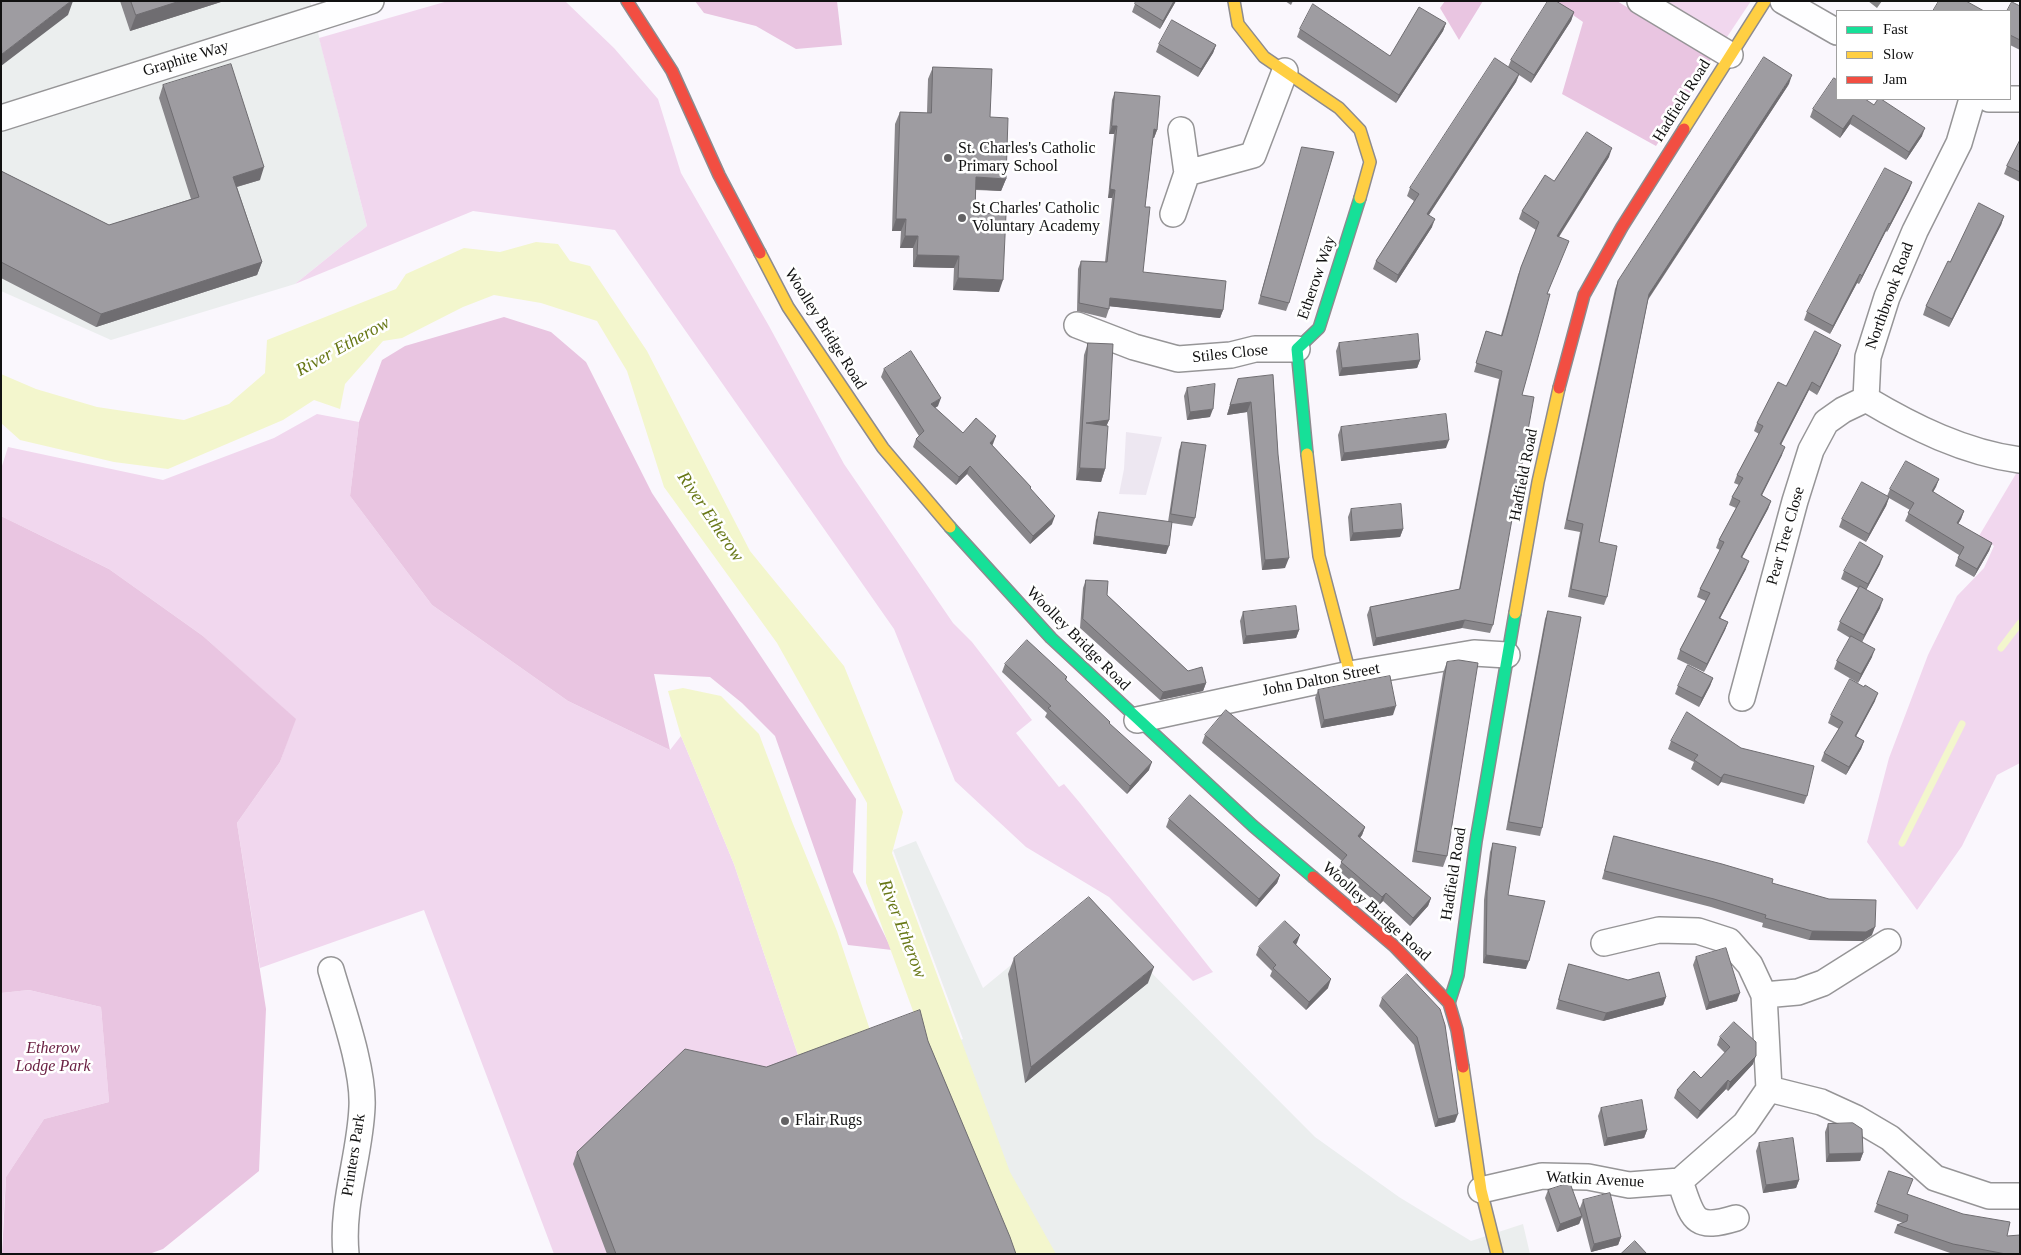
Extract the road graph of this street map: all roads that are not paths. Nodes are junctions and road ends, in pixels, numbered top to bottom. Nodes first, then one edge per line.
1 (371, 1) edge
2 (614, 1) edge
3 (627, 1) edge
4 (1234, 1) edge
5 (1640, 1) edge
6 (1765, 1) edge
7 (1784, 1) edge
8 (633, 13) junction
9 (1836, 31) edge
10 (1730, 55) junction
11 (1285, 71) junction
12 (1972, 100) edge
13 (1, 118) edge
14 (1181, 130) dead end
15 (1187, 173) junction
16 (1173, 214) dead end
17 (1077, 325) dead end
18 (1297, 349) junction
19 (1866, 399) junction
20 (2020, 460) edge
21 (1506, 654) junction
22 (1350, 674) junction
23 (1742, 698) dead end
24 (1137, 720) junction
25 (1888, 942) dead end
26 (1604, 943) dead end
27 (331, 970) dead end
28 (1764, 995) junction
29 (1448, 1003) junction
30 (1769, 1089) junction
31 (1680, 1181) junction
32 (1481, 1190) junction
33 (2020, 1196) edge
34 (1736, 1218) dead end
35 (346, 1254) edge
36 (1498, 1254) edge

1 - 13 street, Graphite Way
2 - 8 street, Woolley Bridge Road
3 - 8 street, Woolley Bridge Road
4 - 11 street, Etherow Way
5 - 10 street
6 - 10 street, Hadfield Road
7 - 9 street
8 - 24 street, Woolley Bridge Road
10 - 21 street, Hadfield Road
11 - 15 street
11 - 18 street, Etherow Way
12 - 19 street, Northbrook Road
14 - 15 street
15 - 16 street
17 - 18 street, Stiles Close
18 - 22 street
19 - 20 street
19 - 23 street, Pear Tree Close
21 - 22 street, John Dalton Street
21 - 29 street, Hadfield Road
22 - 24 street, John Dalton Street
24 - 29 street, Woolley Bridge Road
25 - 28 street
26 - 28 street
27 - 35 street, Printers Park
28 - 30 street
29 - 32 street, Woolley Bridge Road
30 - 31 street
30 - 33 street
31 - 32 street, Watkin Avenue
31 - 34 street
32 - 36 street, Woolley Bridge Road

